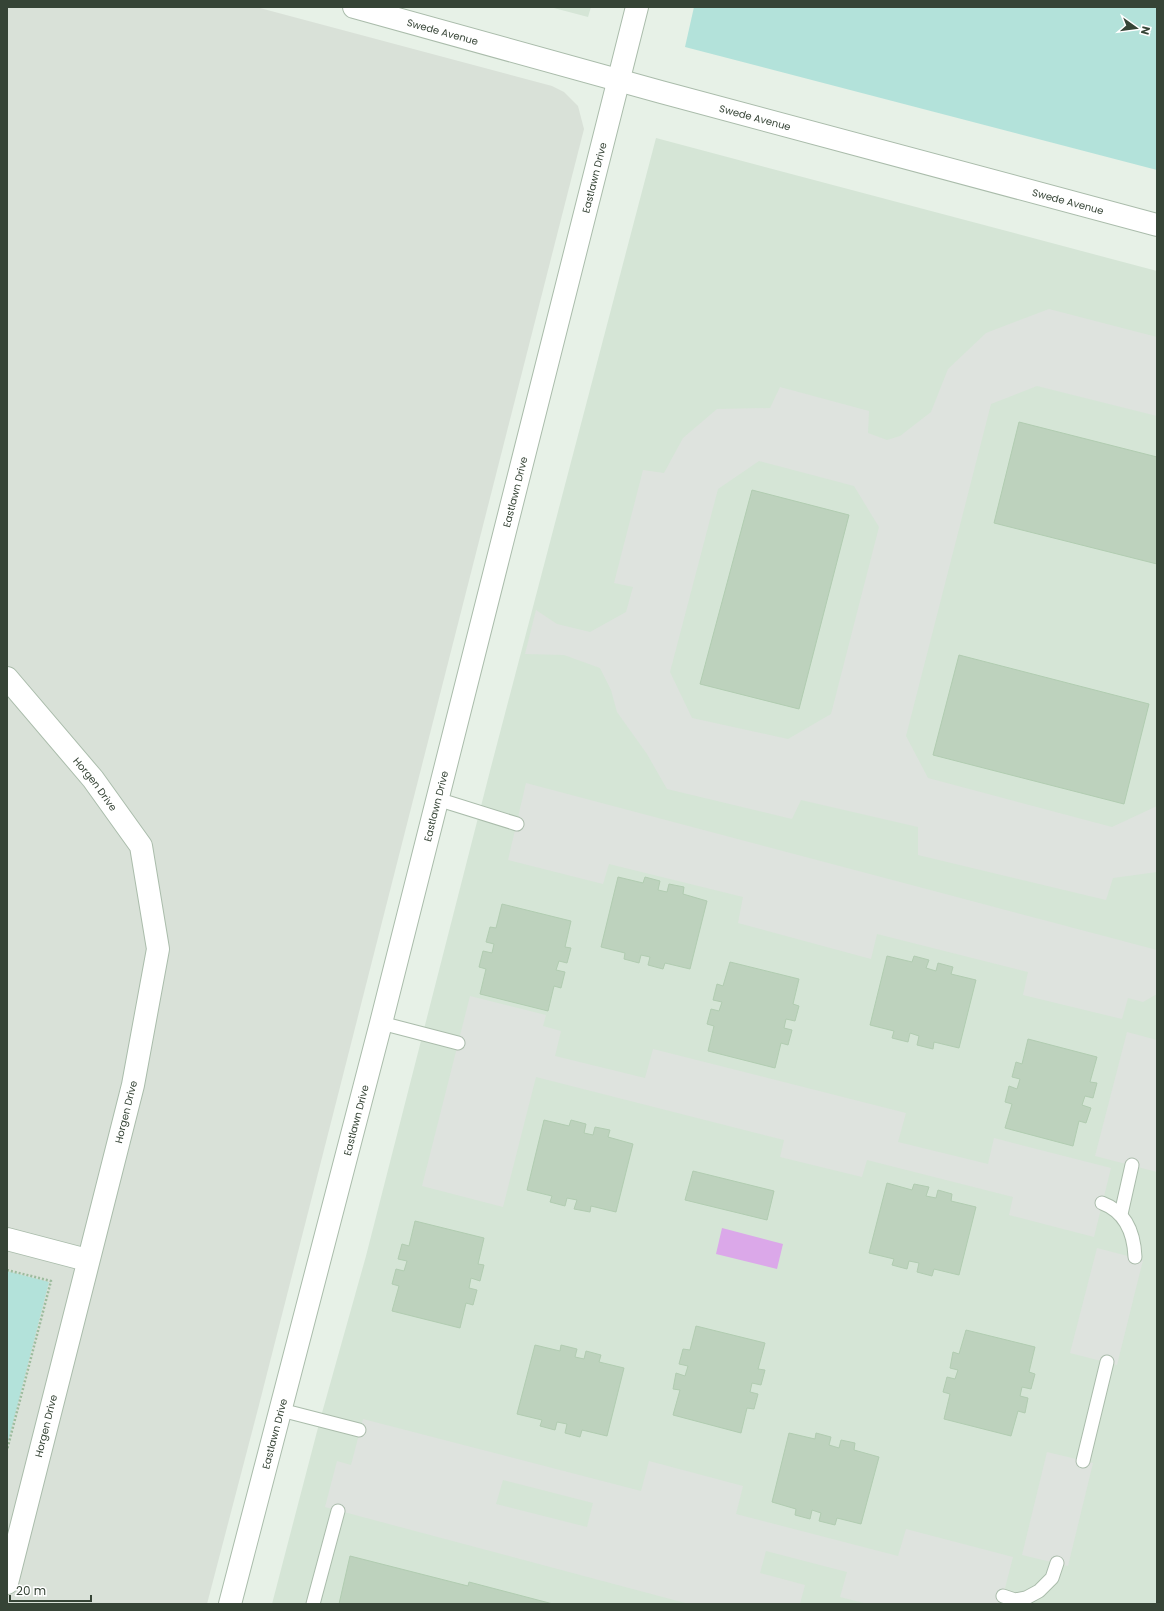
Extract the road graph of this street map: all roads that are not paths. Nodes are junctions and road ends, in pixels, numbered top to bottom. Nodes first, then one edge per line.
1 (354, 7) edge
2 (637, 7) edge
3 (619, 80) junction
4 (1157, 225) edge
5 (7, 678) edge
6 (437, 799) junction
7 (517, 824) dead end
8 (381, 1023) junction
9 (458, 1043) dead end
10 (1132, 1165) dead end
11 (1102, 1203) dead end
12 (1121, 1214) junction
13 (7, 1239) edge
14 (1134, 1257) dead end
15 (87, 1260) junction
16 (1107, 1362) dead end
17 (281, 1410) junction
18 (360, 1430) dead end
19 (1083, 1461) dead end
20 (338, 1511) dead end
21 (1057, 1564) dead end
22 (7, 1582) edge
23 (1003, 1596) dead end
24 (230, 1604) edge
25 (313, 1604) edge

1 - 3 street, Swede Avenue
2 - 3 street, Eastlawn Drive
3 - 4 street, Swede Avenue
3 - 6 street, Eastlawn Drive
5 - 15 street, Horgen Drive
6 - 7 lane
6 - 8 street, Eastlawn Drive
8 - 9 lane
8 - 17 street, Eastlawn Drive
10 - 12 lane
11 - 12 lane
12 - 14 lane
13 - 15 street
15 - 22 street, Horgen Drive
16 - 19 lane
17 - 18 lane
17 - 24 street, Eastlawn Drive
20 - 25 lane
21 - 23 lane

